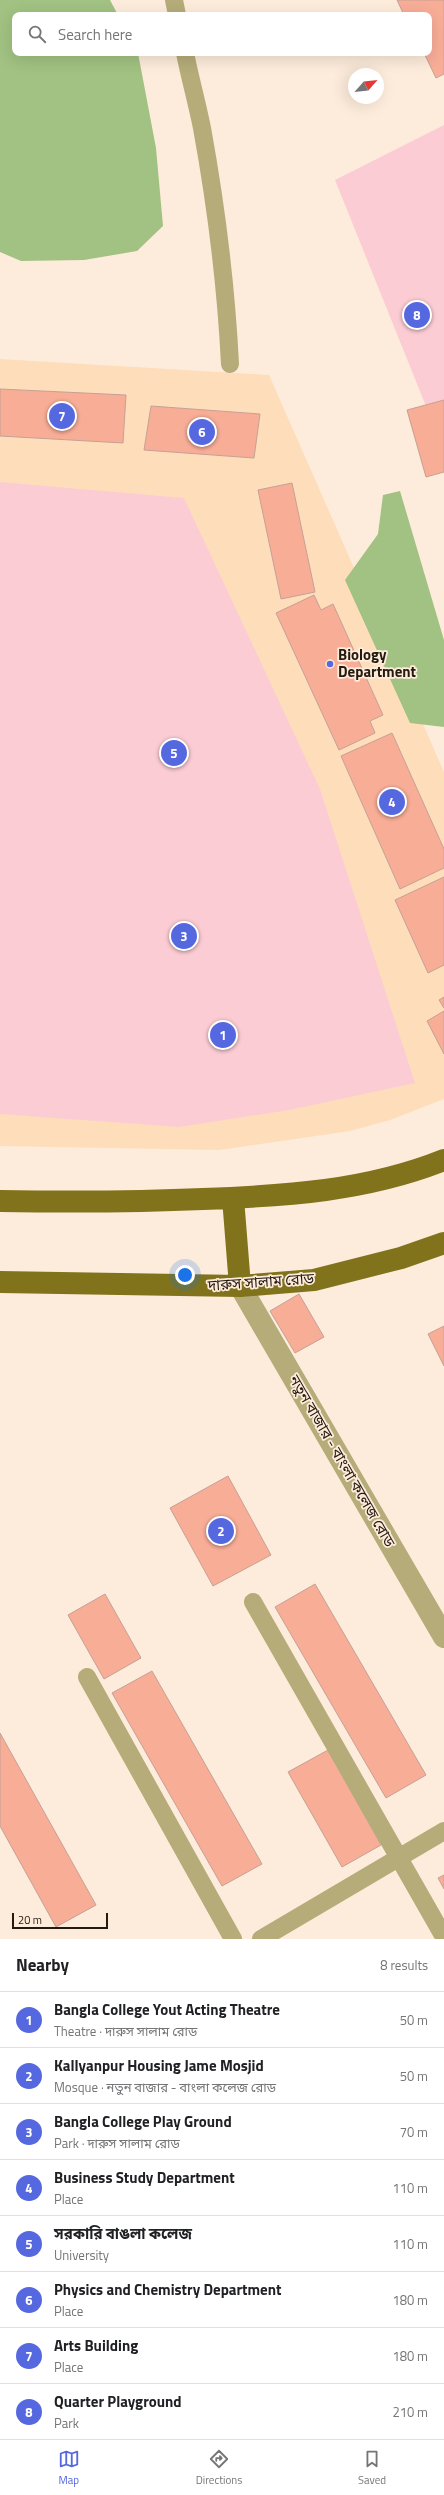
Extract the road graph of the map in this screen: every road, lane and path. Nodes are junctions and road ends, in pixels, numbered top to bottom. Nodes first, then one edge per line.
1 (174, 0) edge
2 (177, 12) edge
3 (186, 56) edge
4 (230, 364) dead end
5 (444, 1160) edge
6 (233, 1198) junction
7 (0, 1201) edge
8 (444, 1243) edge
9 (0, 1282) edge
10 (240, 1286) junction
11 (253, 1602) dead end
12 (443, 1633) edge
13 (87, 1677) dead end
14 (444, 1831) edge
15 (397, 1857) junction
16 (444, 1937) edge
17 (233, 1939) edge
18 (260, 1939) edge

1 - 2 lane
3 - 4 lane
5 - 6 main road
6 - 7 main road
6 - 10 main road
8 - 10 main road, দারুস সালাম রোড
9 - 10 main road, দারুস সালাম রোড
10 - 12 street, নতুন বাজার - বাংলা কলেজ রোড
11 - 15 lane
13 - 17 lane
14 - 15 lane
15 - 16 lane
15 - 18 lane

